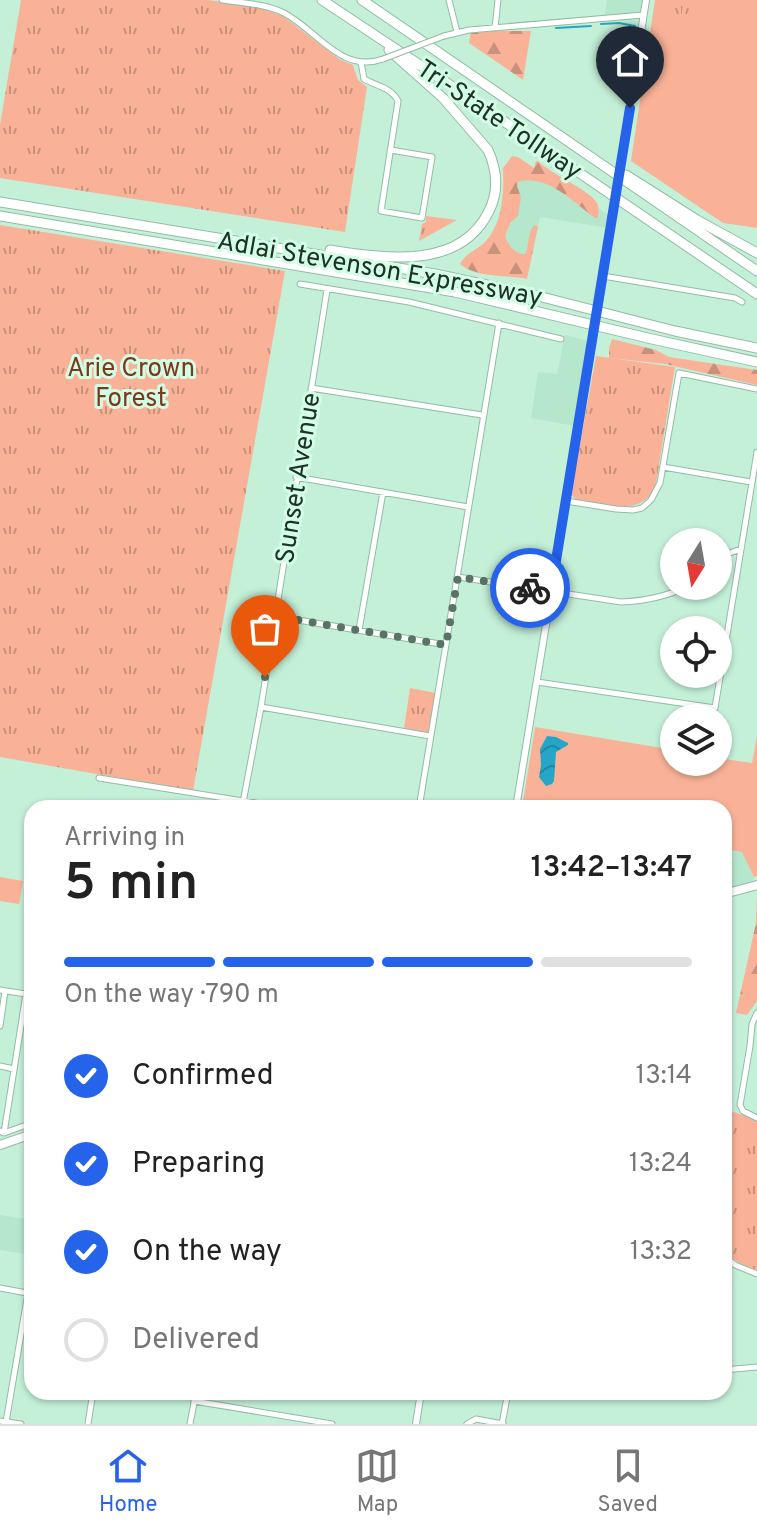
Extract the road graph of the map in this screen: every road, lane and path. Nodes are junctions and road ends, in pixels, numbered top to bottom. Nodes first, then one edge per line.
1 (222, 0) edge
2 (322, 0) edge
3 (362, 0) edge
4 (449, 0) edge
5 (498, 0) edge
6 (646, 0) edge
7 (643, 15) junction
8 (495, 28) junction
9 (457, 32) junction
10 (375, 36) junction
11 (361, 62) junction
12 (391, 150) junction
13 (596, 160) junction
14 (0, 202) edge
15 (0, 216) edge
16 (242, 242) junction
17 (757, 253) edge
18 (757, 271) edge
19 (603, 276) junction
20 (300, 284) dead end
21 (327, 290) junction
22 (757, 294) edge
23 (742, 302) dead end
24 (499, 323) junction
25 (561, 339) dead end
26 (757, 348) edge
27 (757, 362) edge
28 (311, 388) junction
29 (757, 389) edge
30 (482, 415) junction
31 (757, 452) edge
32 (663, 467) junction
33 (296, 477) junction
34 (751, 482) junction
35 (383, 492) junction
36 (566, 501) junction
37 (468, 507) junction
38 (741, 548) junction
39 (732, 552) edge
40 (458, 577) junction
41 (551, 591) junction
42 (660, 597) edge
43 (274, 616) junction
44 (359, 630) junction
45 (446, 645) junction
46 (537, 682) junction
47 (261, 707) junction
48 (430, 736) junction
49 (99, 778) dead end
50 (221, 800) edge
51 (244, 800) edge
52 (420, 800) edge
53 (517, 800) edge
54 (757, 885) edge
55 (732, 892) edge
56 (3, 990) edge
57 (24, 994) edge
58 (24, 1008) edge
59 (757, 1013) edge
60 (23, 1015) joint
61 (0, 1026) edge
62 (0, 1066) edge
63 (14, 1069) junction
64 (757, 1118) edge
65 (24, 1125) edge
66 (2, 1132) edge
67 (24, 1137) edge
68 (0, 1145) edge
69 (732, 1262) edge
70 (757, 1274) edge
71 (0, 1288) edge
72 (24, 1292) edge
73 (24, 1321) edge
74 (757, 1367) edge
75 (732, 1369) edge
76 (92, 1400) edge
77 (420, 1400) edge
78 (506, 1400) edge
79 (194, 1401) joint
80 (3, 1421) edge
81 (21, 1424) edge
82 (88, 1424) edge
83 (190, 1424) edge
84 (332, 1424) edge
85 (416, 1424) edge
86 (467, 1424) edge
87 (502, 1424) edge

1 - 11 street
2 - 10 highway, Tri-State Tollway
3 - 13 highway, Tri-State Tollway
4 - 9 street
5 - 8 street
6 - 7 main road
7 - 8 street
7 - 19 main road, bridge
8 - 9 street
9 - 11 street, bridge
10 - 16 highway
10 - 22 highway, Tri-State Tollway
11 - 12 street
12 - 12 street
13 - 17 highway
13 - 18 highway, Tri-State Tollway
14 - 16 highway, Adlai Stevenson Expressway
15 - 27 highway, Adlai Stevenson Expressway
16 - 26 highway, Adlai Stevenson Expressway
19 - 23 street
19 - 36 main road, bridge
20 - 21 street
21 - 24 street
21 - 28 street, Sunset Avenue
24 - 25 street
24 - 30 street
28 - 30 street
28 - 33 street, Sunset Avenue
29 - 32 street
30 - 37 street
31 - 34 street
32 - 34 street
32 - 36 street
33 - 35 street
33 - 43 street, Sunset Avenue
34 - 38 street
35 - 37 street
35 - 44 street
36 - 41 main road
37 - 40 street
38 - 39 street
38 - 46 street
40 - 41 street
40 - 45 street
41 - 42 street
41 - 46 main road
43 - 44 street
43 - 47 street, Sunset Avenue
44 - 45 street
45 - 48 street
46 - 53 main road
47 - 48 street
47 - 51 street, Sunset Avenue
48 - 52 street
49 - 50 street
54 - 55 main road
56 - 57 street
56 - 61 street
58 - 60 street
59 - 64 street
60 - 63 street
62 - 63 street
63 - 66 street
65 - 66 street
67 - 68 main road
69 - 70 street
71 - 72 street
73 - 80 street
74 - 75 street
76 - 82 street
77 - 85 main road
78 - 87 street
79 - 83 street
79 - 84 street
80 - 81 street
86 - 87 street

